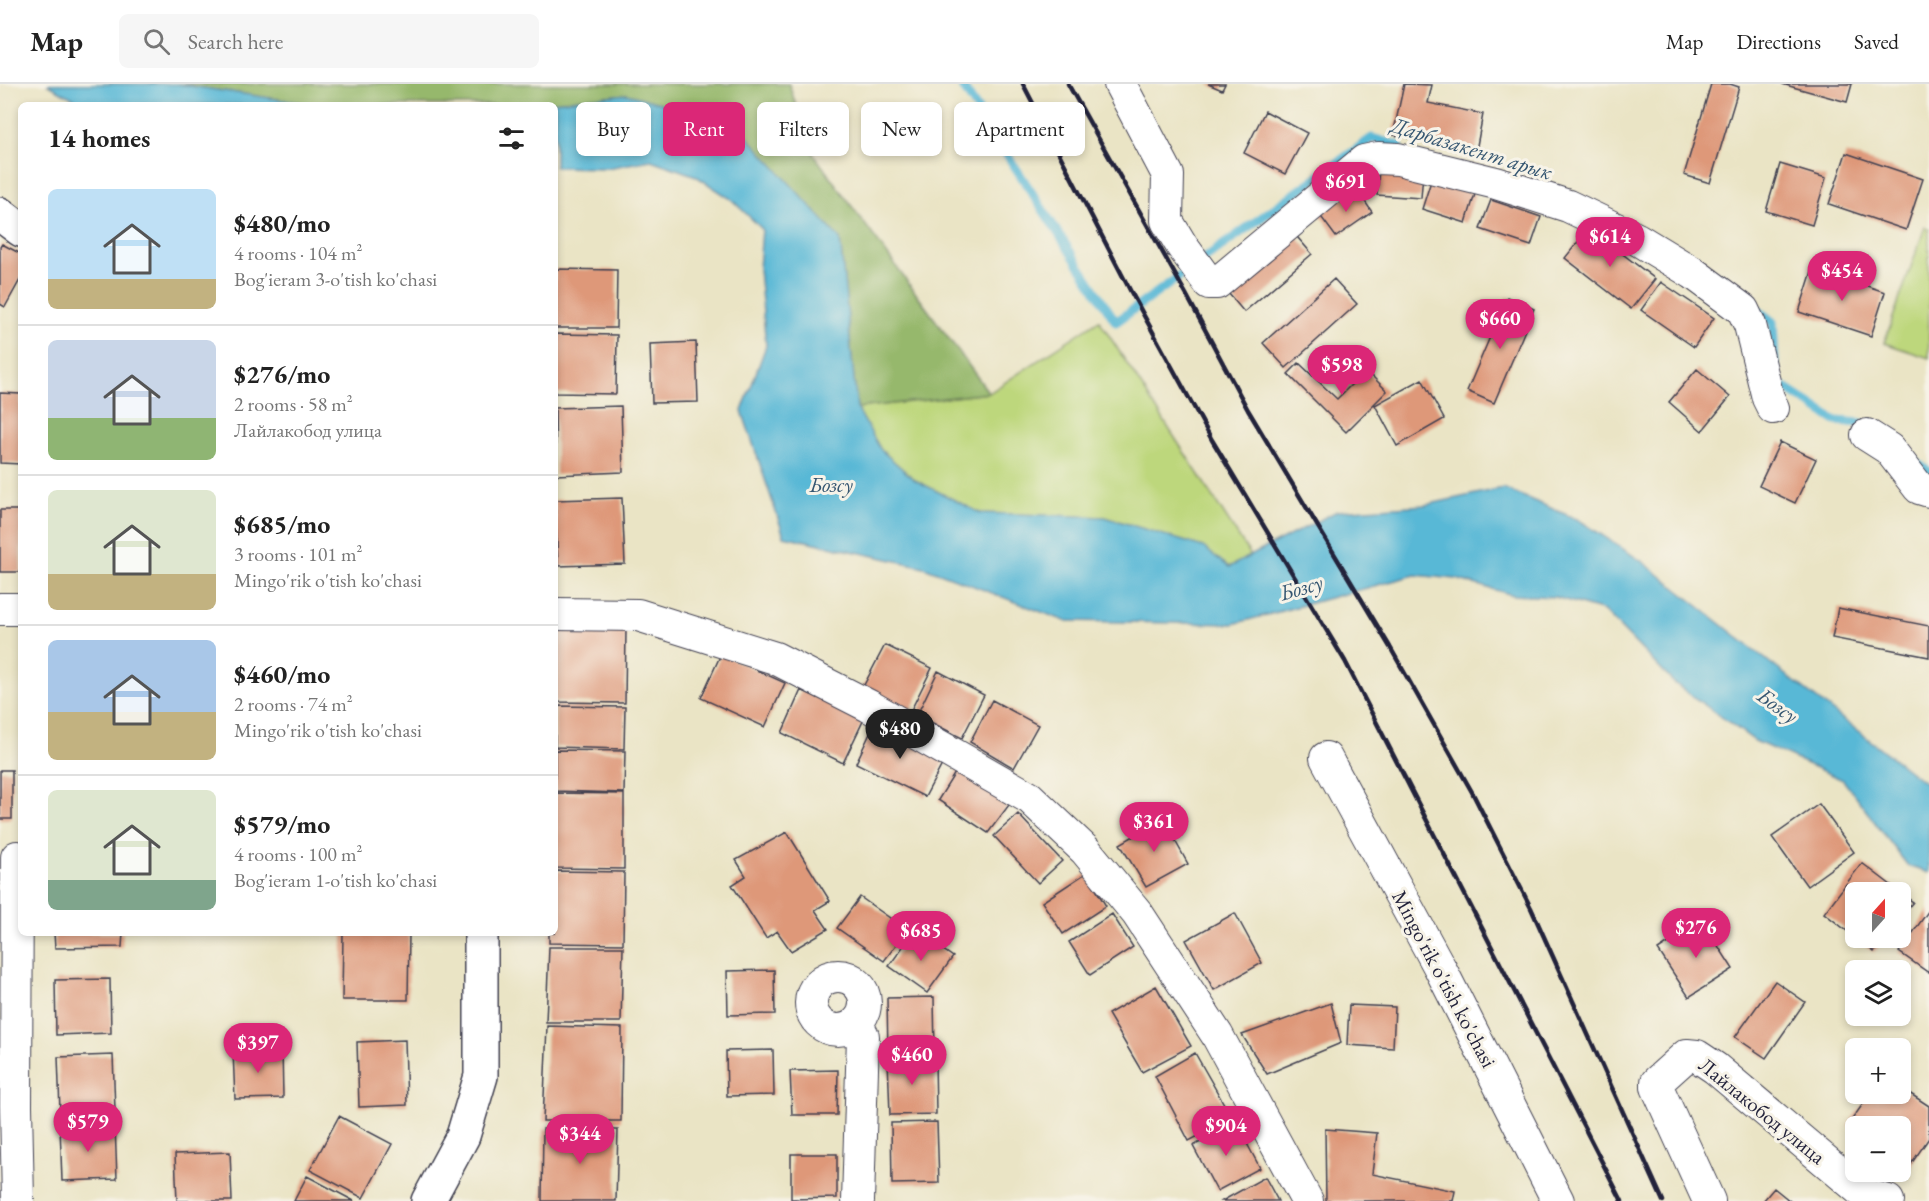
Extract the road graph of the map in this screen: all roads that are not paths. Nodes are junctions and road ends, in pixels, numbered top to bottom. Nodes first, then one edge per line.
1 (1120, 84) edge
2 (0, 214) edge
3 (18, 228) edge
4 (1773, 408) dead end
5 (1867, 435) dead end
6 (1929, 491) edge
7 (0, 609) edge
8 (18, 609) edge
9 (558, 614) edge
10 (1326, 758) dead end
11 (13, 857) edge
12 (481, 936) edge
13 (857, 1024) dead end
14 (8, 1106) edge
15 (18, 1201) edge
16 (428, 1201) edge
17 (858, 1201) edge
18 (1307, 1201) edge
19 (1558, 1201) edge
20 (1709, 1201) edge
21 (1888, 1201) edge

1 - 4 street
2 - 3 street
5 - 6 street
7 - 8 street
9 - 18 street
10 - 19 street, Mingo'rik o'tish ko'chasi
11 - 14 street
12 - 16 street
13 - 17 street
14 - 15 street
20 - 21 street, Лайлакобод улица

